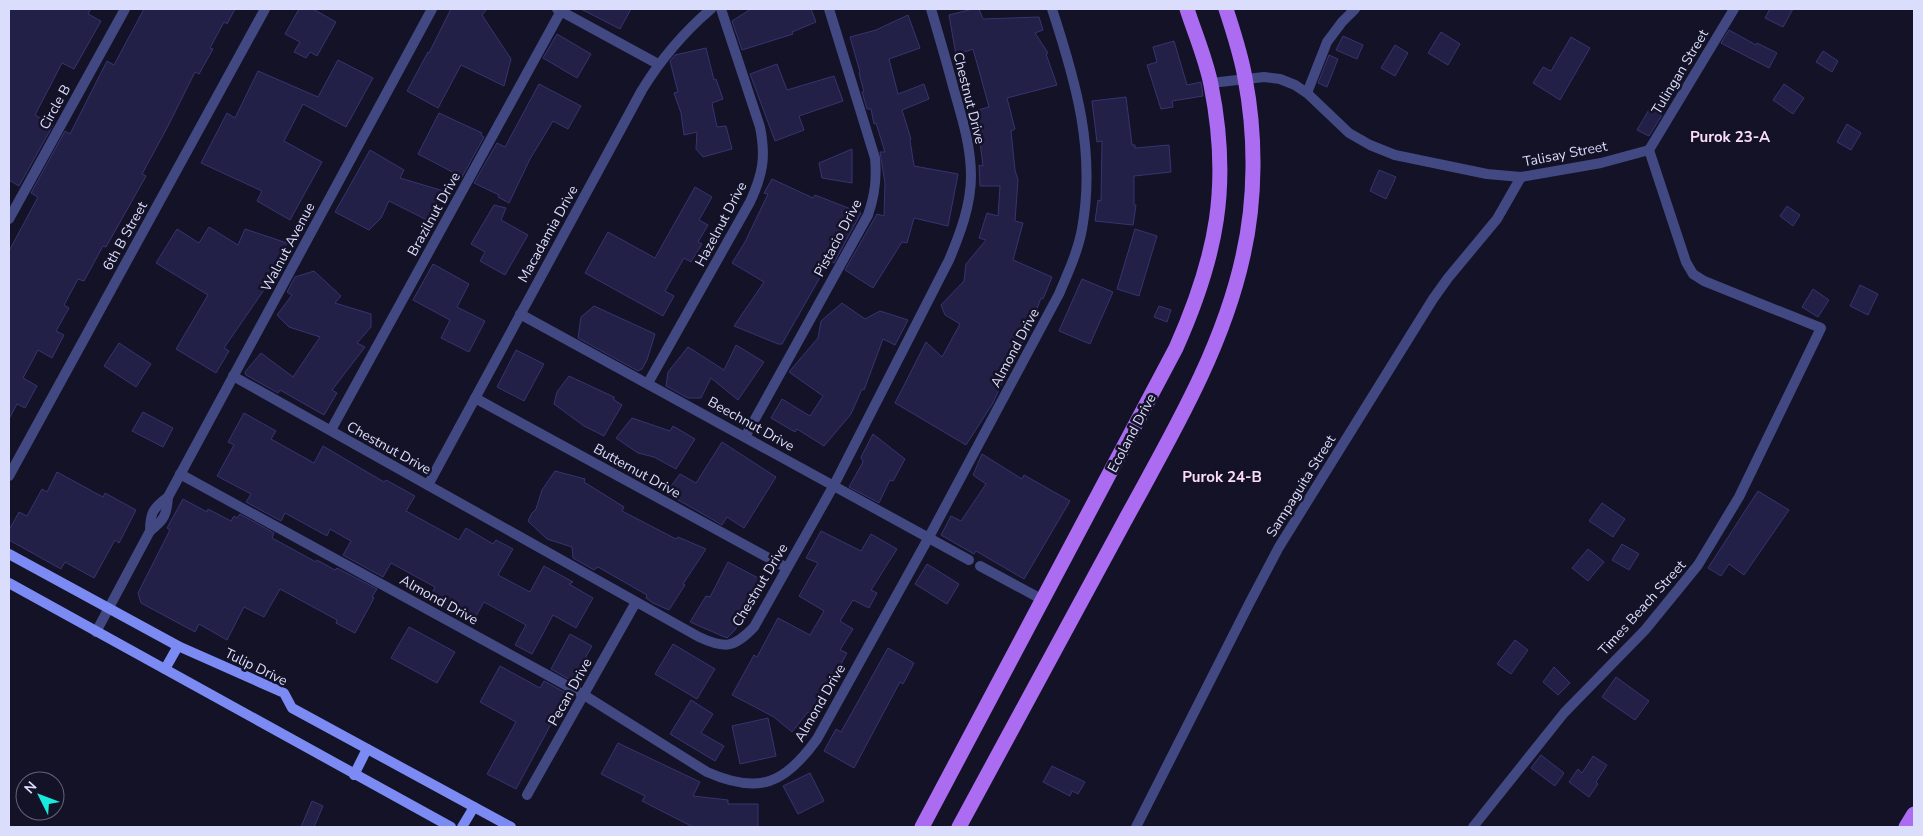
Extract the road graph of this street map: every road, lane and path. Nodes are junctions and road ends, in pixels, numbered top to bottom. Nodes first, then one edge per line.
1 (126, 9) edge
2 (265, 9) edge
3 (432, 9) edge
4 (710, 9) edge
5 (721, 9) edge
6 (829, 9) edge
7 (932, 9) edge
8 (1052, 9) edge
9 (1187, 9) edge
10 (1226, 9) edge
11 (1355, 9) edge
12 (1734, 9) edge
13 (559, 10) edge
14 (658, 64) junction
15 (1245, 79) junction
16 (1211, 83) junction
17 (1307, 93) junction
18 (1649, 150) junction
19 (1521, 177) junction
20 (9, 219) edge
21 (520, 314) junction
22 (234, 376) junction
23 (648, 384) junction
24 (475, 398) junction
25 (330, 430) junction
26 (744, 436) junction
27 (180, 474) junction
28 (9, 476) edge
29 (428, 485) junction
30 (834, 486) junction
31 (929, 538) junction
32 (9, 554) edge
33 (969, 560) dead end
34 (980, 566) dead end
35 (787, 568) junction
36 (9, 583) edge
37 (1043, 600) junction
38 (636, 602) junction
39 (108, 608) junction
40 (96, 632) junction
41 (178, 646) junction
42 (165, 669) junction
43 (584, 696) junction
44 (367, 748) junction
45 (354, 775) junction
46 (527, 795) dead end
47 (474, 807) junction
48 (1914, 814) edge
49 (451, 827) edge
50 (462, 827) edge
51 (511, 827) edge
52 (922, 827) edge
53 (959, 827) edge
54 (1136, 827) edge
55 (1474, 827) edge
56 (1906, 827) edge

1 - 20 street, Circle B
2 - 28 street, 6th B Street
3 - 22 street, Walnut Avenue
4 - 14 street, Macadamia Drive
5 - 23 street, Hazelnut Drive
6 - 26 street, Pistacio Drive
7 - 30 street, Chestnut Drive
8 - 31 street, Almond Drive
9 - 16 main road, Ecoland Drive
10 - 15 main road
11 - 17 street
12 - 18 street, Tulingan Street
13 - 14 street
13 - 25 street, Brazilnut Drive
14 - 21 street, Macadamia Drive
15 - 16 street, Talisay Street
15 - 17 street, Talisay Street
15 - 53 main road
16 - 37 main road, Ecoland Drive
17 - 19 street, Talisay Street
18 - 19 street, Talisay Street
18 - 55 street, Times Beach Street
19 - 54 street, Sampaguita Street
21 - 23 street, Beechnut Drive
21 - 24 street, Macadamia Drive
22 - 25 street, Chestnut Drive
22 - 27 street, Walnut Avenue
23 - 26 street, Beechnut Drive
24 - 29 street, Macadamia Drive
24 - 35 street, Butternut Drive
25 - 29 street, Chestnut Drive
26 - 30 street, Beechnut Drive
27 - 39 street, Walnut Avenue
27 - 43 street, Almond Drive
29 - 38 street, Chestnut Drive
30 - 31 street, Beechnut Drive
30 - 35 street, Chestnut Drive
31 - 33 street, Beechnut Drive
31 - 43 street, Almond Drive
32 - 39 main road, Tulip Drive
34 - 37 street
35 - 38 street, Chestnut Drive
36 - 40 main road
37 - 52 main road, Ecoland Drive
38 - 43 street, Pecan Drive
39 - 40 street, Walnut Avenue
39 - 41 main road, Tulip Drive
40 - 42 main road
41 - 42 main road
41 - 44 main road, Tulip Drive
42 - 45 main road
43 - 46 street, Pecan Drive
44 - 45 main road
44 - 47 main road, Tulip Drive
45 - 49 main road
47 - 50 main road
47 - 51 main road, Tulip Drive
48 - 56 main road

